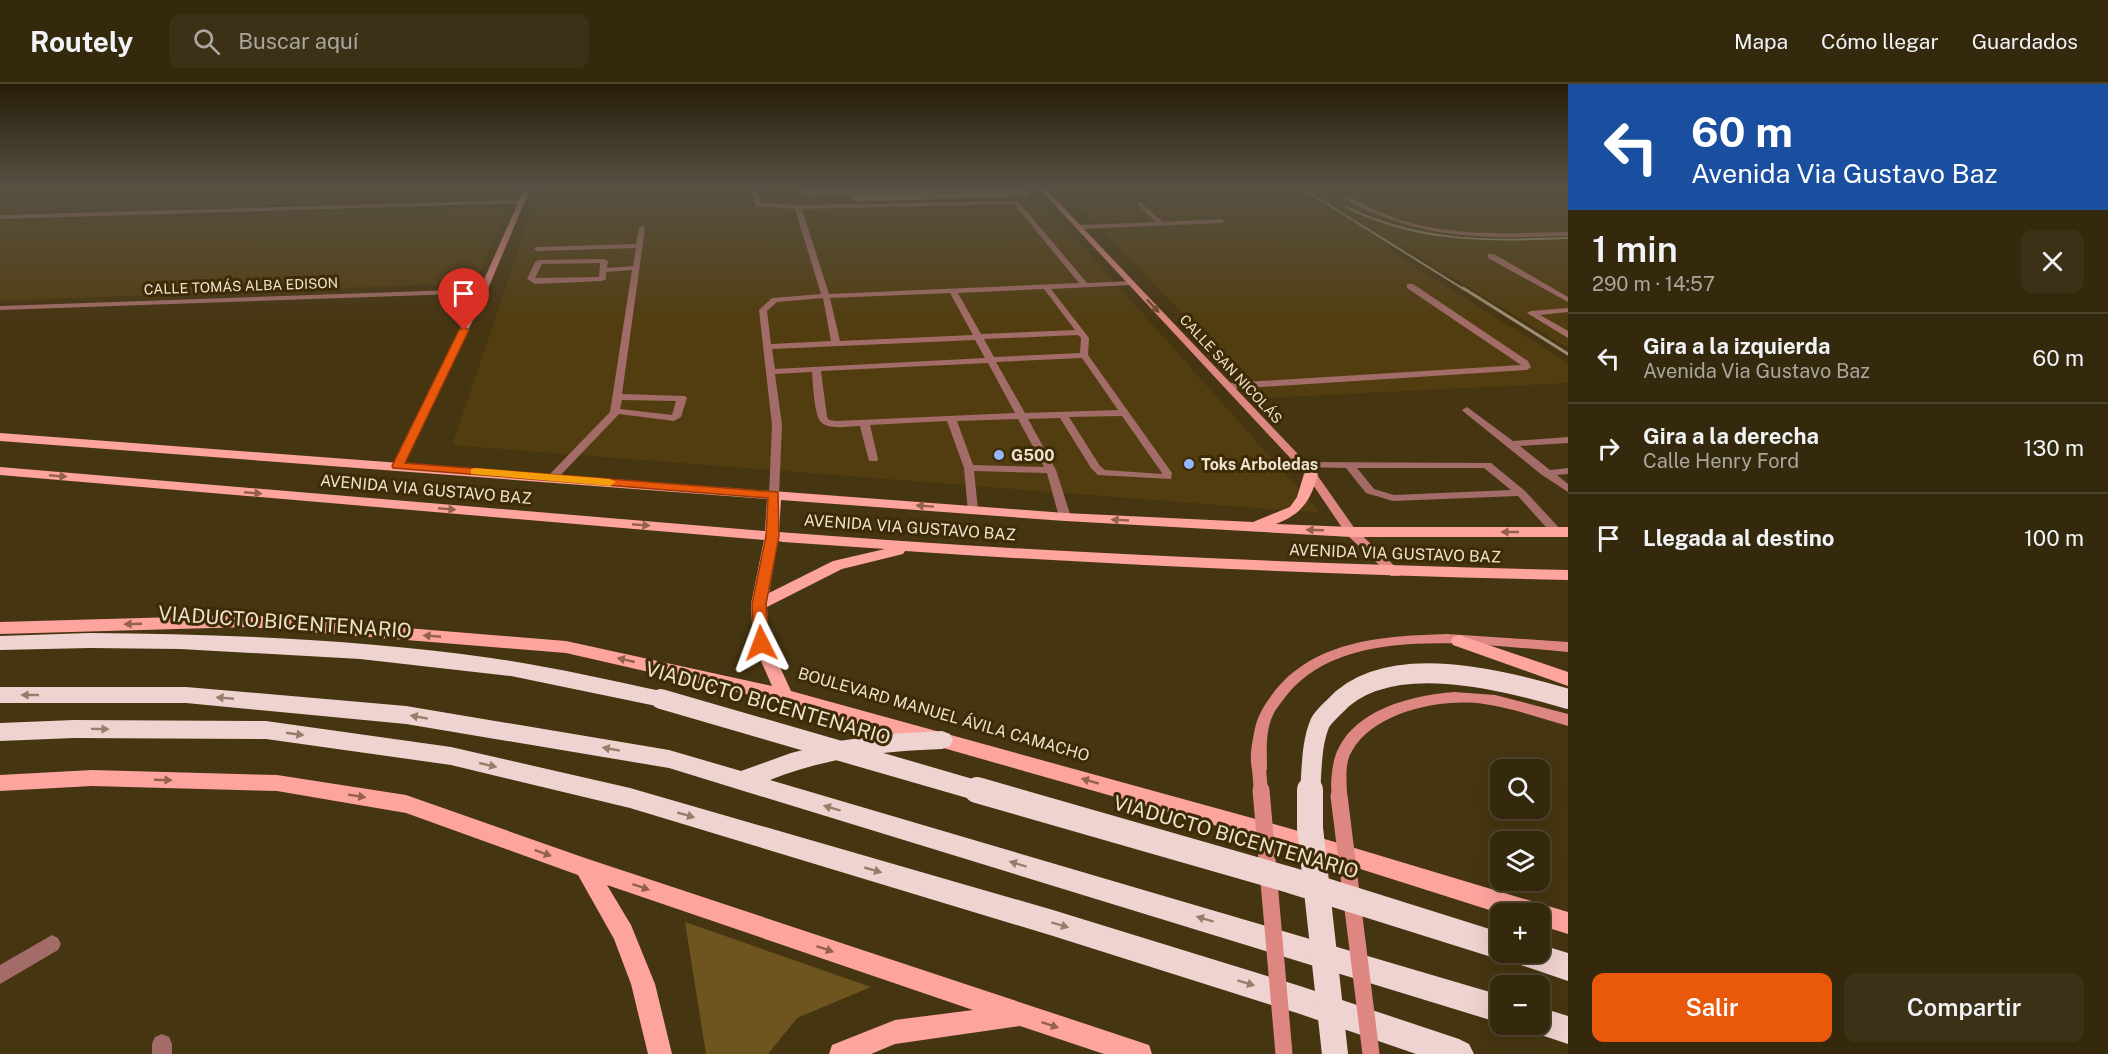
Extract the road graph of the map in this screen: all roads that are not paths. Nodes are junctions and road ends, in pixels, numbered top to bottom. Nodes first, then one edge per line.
1 (508, 232) edge
2 (641, 232) edge
3 (806, 232) edge
4 (1041, 232) edge
5 (1085, 232) edge
6 (1443, 232) edge
7 (1568, 234) edge
8 (639, 246) junction
9 (537, 249) dead end
10 (1491, 256) dead end
11 (637, 268) junction
12 (604, 270) junction
13 (1131, 283) junction
14 (1086, 286) junction
15 (1410, 286) dead end
16 (1047, 288) junction
17 (483, 291) junction
18 (953, 291) junction
19 (826, 296) junction
20 (1568, 300) edge
21 (0, 308) edge
22 (1568, 310) edge
23 (1081, 332) junction
24 (1568, 336) edge
25 (978, 337) junction
26 (836, 343) junction
27 (767, 347) junction
28 (1084, 356) junction
29 (991, 361) junction
30 (816, 369) junction
31 (770, 372) junction
32 (1228, 386) junction
33 (617, 397) junction
34 (1467, 410) dead end
35 (615, 411) junction
36 (1126, 413) junction
37 (1063, 415) junction
38 (1021, 416) junction
39 (951, 418) junction
40 (864, 422) junction
41 (0, 436) edge
42 (1568, 440) edge
43 (1510, 444) junction
44 (873, 459) dead end
45 (1349, 465) junction
46 (398, 466) junction
47 (969, 468) junction
48 (1051, 470) junction
49 (1307, 470) junction
50 (0, 471) edge
51 (1568, 471) edge
52 (1546, 473) junction
53 (552, 478) junction
54 (1568, 489) edge
55 (1521, 494) junction
56 (774, 495) junction
57 (972, 510) junction
58 (1065, 517) junction
59 (1251, 528) junction
60 (1350, 532) junction
61 (1562, 532) edge
62 (772, 536) junction
63 (916, 547) junction
64 (1395, 573) junction
65 (1568, 575) edge
66 (759, 604) junction
67 (0, 628) edge
68 (1458, 641) junction
69 (0, 643) edge
70 (1568, 647) edge
71 (1568, 676) edge
72 (0, 695) edge
73 (785, 696) junction
74 (1568, 699) edge
75 (1568, 720) edge
76 (0, 732) edge
77 (942, 740) junction
78 (741, 781) junction
79 (0, 783) edge
80 (585, 868) junction
81 (1502, 903) edge
82 (1550, 918) edge
83 (1568, 923) edge
84 (1490, 943) edge
85 (52, 944) dead end
86 (1550, 961) edge
87 (1568, 967) edge
88 (0, 975) edge
89 (1490, 1006) edge
90 (1020, 1015) junction
91 (1550, 1024) edge
92 (1568, 1029) edge
93 (660, 1054) edge
94 (841, 1054) edge
95 (1140, 1054) edge
96 (1284, 1054) edge
97 (1335, 1054) edge
98 (1371, 1054) edge
99 (1459, 1054) edge

1 - 17 street
2 - 8 street
3 - 19 street
4 - 14 street
5 - 13 street, CALLE SAN NICOLÁS
6 - 7 street
8 - 9 street
8 - 11 street
10 - 20 street
11 - 12 street
11 - 33 street
12 - 12 street
13 - 14 street
13 -> 32 street, CALLE SAN NICOLÁS
14 - 16 street
15 - 32 street
16 - 18 street
16 - 23 street
17 - 21 street, CALLE TOMÁS ALBA EDISON
17 - 46 street
18 - 19 street
18 - 25 street
19 - 26 street
19 - 27 street
22 - 24 street
23 - 25 street
23 - 28 street
25 - 26 street
25 - 29 street
26 - 27 street
27 - 31 street
28 - 29 street
28 - 36 street
29 - 30 street
29 - 38 street
30 - 31 street
30 - 40 street
31 - 56 street
32 - 49 street, CALLE SAN NICOLÁS
33 - 35 street
33 - 35 street
34 - 43 street
35 - 53 street
36 - 37 street
36 - 37 street
37 - 38 street
38 - 39 street
38 - 48 street
39 - 40 street
39 - 47 street
40 - 44 street
41 - 46 main road, AVENIDA VIA GUSTAVO BAZ
42 - 43 street
43 - 52 street
45 - 49 street
45 - 55 street
45 - 55 street
46 - 53 main road, AVENIDA VIA GUSTAVO BAZ
47 - 48 street
47 - 57 street
48 - 58 street
49 - 59 main road
49 - 60 street, CALLE SAN NICOLÁS
50 -> 62 main road, AVENIDA VIA GUSTAVO BAZ
51 - 52 street
52 - 54 street
53 - 56 main road, AVENIDA VIA GUSTAVO BAZ
55 - 61 street
57 -> 56 main road, AVENIDA VIA GUSTAVO BAZ
56 - 62 main road
57 - 58 main road, AVENIDA VIA GUSTAVO BAZ
59 -> 58 main road, AVENIDA VIA GUSTAVO BAZ
60 -> 59 main road, AVENIDA VIA GUSTAVO BAZ
61 -> 60 main road, AVENIDA VIA GUSTAVO BAZ
60 - 64 street, CALLE SAN NICOLÁS
62 - 63 main road, AVENIDA VIA GUSTAVO BAZ
62 - 66 main road
63 - 64 main road, AVENIDA VIA GUSTAVO BAZ
63 - 66 main road
64 - 65 main road, AVENIDA VIA GUSTAVO BAZ
66 - 73 main road
73 -> 67 main road, BOULEVARD MANUEL ÁVILA CAMACHO
68 - 70 street
68 - 71 main road
68 - 96 street, bridge
69 - 84 highway, VIADUCTO BICENTENARIO, bridge
78 -> 72 highway
73 - 77 main road, BOULEVARD MANUEL ÁVILA CAMACHO
74 - 97 highway, bridge
75 - 98 street, bridge
76 -> 99 highway
77 - 78 highway
81 -> 77 main road, BOULEVARD MANUEL ÁVILA CAMACHO
89 -> 78 highway
79 -> 80 main road
80 -> 90 main road
80 - 93 main road
82 - 83 main road, BOULEVARD MANUEL ÁVILA CAMACHO
85 - 88 street
86 - 87 highway
90 - 94 main road
90 -> 95 main road
91 - 92 highway

